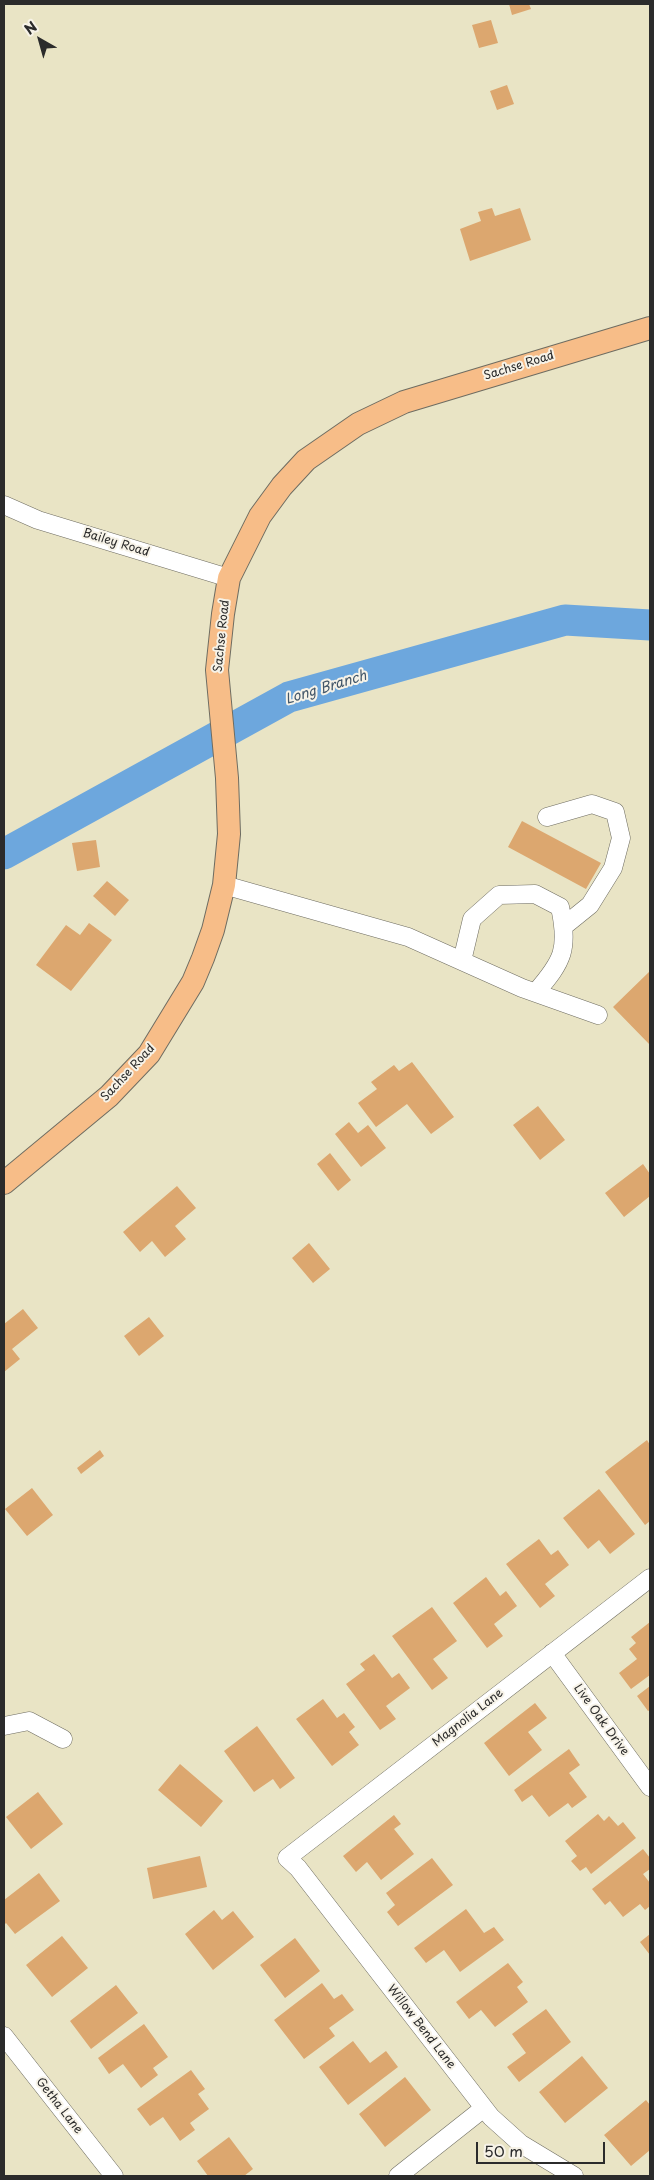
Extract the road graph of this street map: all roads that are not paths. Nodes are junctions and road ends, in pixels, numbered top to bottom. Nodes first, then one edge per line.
1 (650, 328) edge
2 (4, 505) edge
3 (229, 578) junction
4 (547, 817) dead end
5 (224, 885) junction
6 (564, 926) junction
7 (462, 961) junction
8 (536, 992) junction
9 (598, 1015) dead end
10 (4, 1183) edge
11 (650, 1578) edge
12 (552, 1653) junction
13 (4, 1726) edge
14 (63, 1738) dead end
15 (650, 1787) edge
16 (287, 1858) joint
17 (4, 2036) edge
18 (484, 2108) junction
19 (114, 2176) edge
20 (398, 2176) edge
21 (574, 2176) edge

1 - 3 main road, Sachse Road
2 - 3 street, Bailey Road
3 - 5 main road, Sachse Road
4 - 6 street
5 - 7 street
5 - 10 main road, Sachse Road
6 - 7 street
6 - 8 street
7 - 8 street
8 - 9 street
11 - 12 street, Magnolia Lane
12 - 15 street, Live Oak Drive
12 - 16 street, Magnolia Lane
13 - 14 street
16 - 18 street, Willow Bend Lane
17 - 19 street, Getha Lane
18 - 20 street
18 - 21 street, Willow Bend Lane

